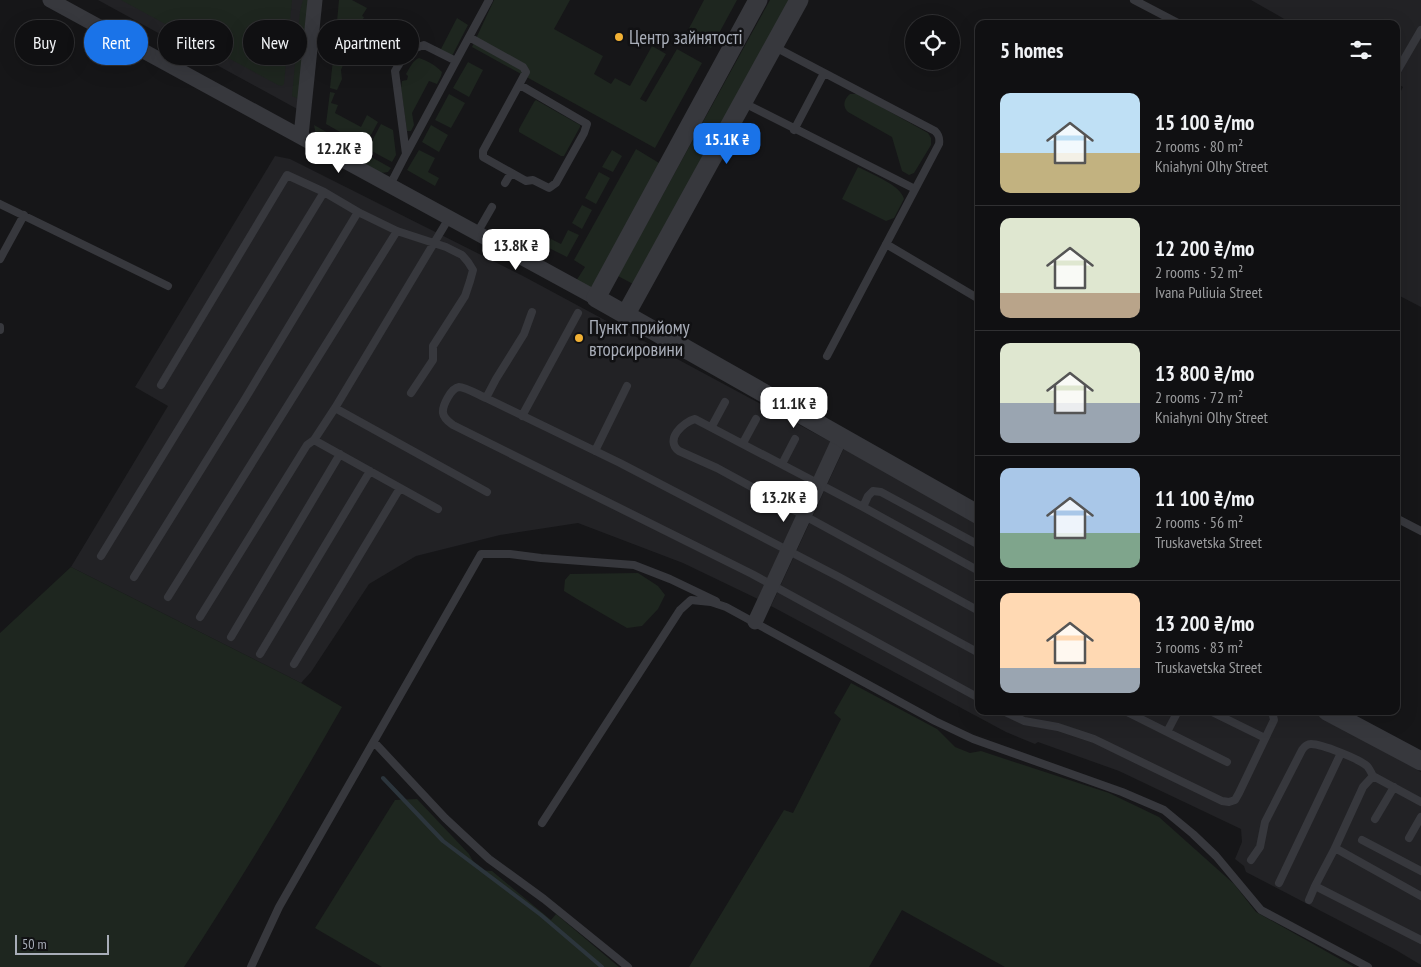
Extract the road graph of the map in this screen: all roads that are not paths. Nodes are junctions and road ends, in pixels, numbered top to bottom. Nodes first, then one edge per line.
1 (50, 0) edge
2 (315, 0) edge
3 (489, 0) edge
4 (758, 0) edge
5 (798, 0) edge
6 (1134, 0) edge
7 (1172, 20) edge
8 (1421, 30) edge
9 (469, 37) junction
10 (773, 46) junction
11 (456, 61) junction
12 (1400, 66) edge
13 (824, 73) junction
14 (520, 85) junction
15 (742, 102) junction
16 (794, 130) junction
17 (301, 136) junction
18 (406, 154) junction
19 (511, 173) junction
20 (505, 183) dead end
21 (390, 185) junction
22 (915, 190) junction
23 (324, 192) junction
24 (0, 204) edge
25 (492, 207) dead end
26 (358, 212) junction
27 (24, 216) junction
28 (450, 218) junction
29 (397, 231) junction
30 (478, 233) junction
31 (434, 243) junction
32 (886, 244) junction
33 (0, 259) edge
34 (168, 286) dead end
35 (975, 297) edge
36 (596, 298) junction
37 (532, 312) dead end
38 (578, 314) dead end
39 (626, 314) junction
40 (826, 356) dead end
41 (161, 385) dead end
42 (627, 386) dead end
43 (411, 393) dead end
44 (486, 398) junction
45 (724, 402) dead end
46 (336, 408) junction
47 (522, 416) junction
48 (756, 419) dead end
49 (712, 426) junction
50 (841, 436) junction
51 (314, 440) junction
52 (795, 440) dead end
53 (743, 443) junction
54 (595, 451) junction
55 (340, 454) junction
56 (782, 464) junction
57 (370, 471) junction
58 (819, 483) junction
59 (400, 488) junction
60 (487, 492) dead end
61 (863, 507) junction
62 (438, 508) dead end
63 (975, 513) edge
64 (804, 516) junction
65 (1400, 520) edge
66 (1421, 531) edge
67 (975, 543) edge
68 (788, 550) junction
69 (101, 556) dead end
70 (975, 569) edge
71 (134, 577) dead end
72 (772, 584) junction
73 (168, 598) dead end
74 (726, 607) junction
75 (975, 609) edge
76 (200, 617) dead end
77 (755, 622) junction
78 (231, 637) dead end
79 (975, 651) edge
80 (260, 654) dead end
81 (294, 664) dead end
82 (975, 696) edge
83 (1011, 715) edge
84 (1133, 715) edge
85 (1176, 715) edge
86 (1218, 715) edge
87 (1273, 715) edge
88 (1335, 715) edge
89 (1168, 732) junction
90 (1266, 738) junction
91 (374, 742) junction
92 (1341, 753) junction
93 (1421, 761) edge
94 (1227, 762) dead end
95 (1373, 776) junction
96 (1394, 787) junction
97 (1421, 802) edge
98 (1421, 817) edge
99 (1375, 819) dead end
100 (542, 824) dead end
101 (1409, 838) dead end
102 (1362, 840) dead end
103 (1335, 848) junction
104 (1251, 860) dead end
105 (1421, 871) edge
106 (1279, 883) dead end
107 (1315, 886) junction
108 (1421, 896) edge
109 (1309, 900) dead end
110 (1421, 940) edge
111 (251, 967) edge
112 (628, 967) edge
113 (1368, 967) edge

1 - 17 street
2 - 17 street
3 - 9 lane
4 - 36 street
5 - 10 street
6 - 7 lane
8 - 12 lane
9 - 11 lane
9 - 14 lane
10 - 13 lane
10 - 15 street
11 - 18 lane
11 - 18 lane
13 - 16 lane
13 - 22 lane
14 - 19 lane
14 - 19 lane
15 - 16 lane
15 - 39 street
16 - 22 lane
17 - 21 street
18 - 21 lane
19 - 20 lane
21 - 28 street
22 - 32 lane
23 - 26 lane
23 - 41 lane
23 - 69 lane
24 - 27 lane
25 - 30 lane
26 - 29 lane
26 - 71 lane
27 - 33 lane
27 - 34 lane
28 - 30 street
28 - 31 lane
29 - 31 lane
29 - 73 lane
30 - 36 street
31 - 43 lane
31 - 46 lane
32 - 35 lane
32 - 40 lane
36 - 39 street
37 - 44 lane
38 - 47 lane
39 - 50 street
42 - 54 lane
44 - 47 lane
44 - 72 lane
45 - 49 lane
46 - 51 lane
46 - 60 lane
47 - 54 lane
48 - 53 lane
49 - 53 lane
49 - 64 lane
50 - 58 street
50 - 63 street
51 - 55 lane
51 - 76 lane
52 - 56 lane
53 - 56 lane
54 - 68 lane
55 - 57 lane
55 - 78 lane
56 - 58 lane
57 - 59 lane
57 - 80 lane
58 - 61 lane
58 - 64 street
59 - 62 lane
59 - 81 lane
61 - 67 lane
61 - 70 lane
64 - 68 street
64 - 75 lane
65 - 66 lane
68 - 72 street
68 - 79 lane
72 - 77 street
72 - 82 lane
74 - 77 lane
74 - 91 lane
74 - 100 lane
77 - 113 lane
83 - 90 lane
84 - 89 lane
85 - 89 lane
86 - 90 lane
87 - 90 lane
88 - 93 street
89 - 94 lane
91 - 111 lane
91 - 112 lane
92 - 95 lane
92 - 104 lane
92 - 106 lane
95 - 96 lane
95 - 103 lane
96 - 97 lane
96 - 99 lane
98 - 101 lane
102 - 105 lane
103 - 107 lane
103 - 108 lane
107 - 109 lane
107 - 110 lane

